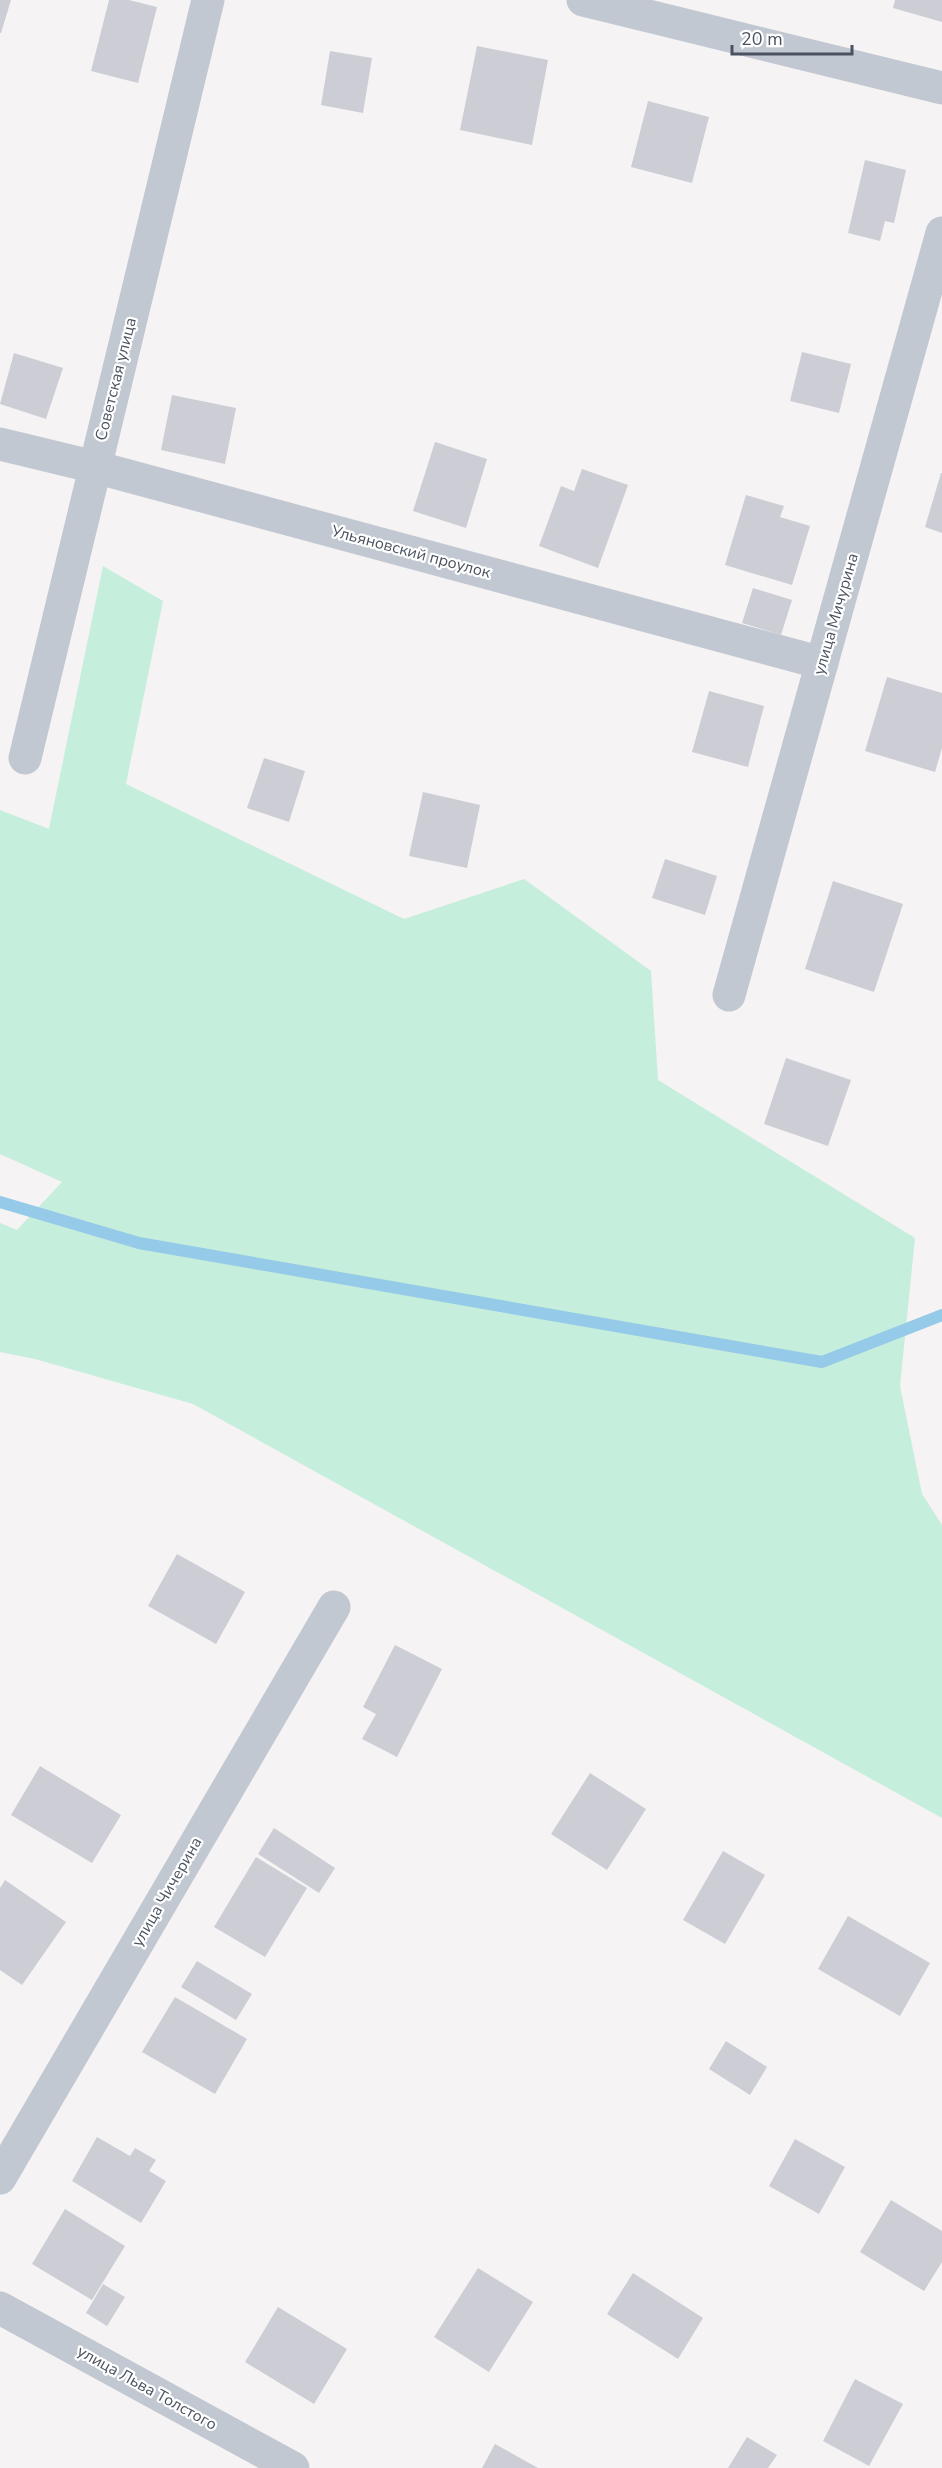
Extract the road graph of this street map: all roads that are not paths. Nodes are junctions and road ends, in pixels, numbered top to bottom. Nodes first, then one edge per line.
1 (208, 0) edge
2 (583, 0) edge
3 (942, 88) edge
4 (942, 233) edge
5 (0, 444) edge
6 (95, 467) junction
7 (822, 663) junction
8 (26, 758) dead end
9 (729, 995) dead end
10 (334, 1607) dead end
11 (0, 2178) edge
12 (0, 2308) edge
13 (293, 2468) edge

1 - 6 street, Советская улица
2 - 3 street
4 - 7 street, улица Мичурина
5 - 6 street, Ульяновский проулок
6 - 7 street, Ульяновский проулок
6 - 8 street, Советская улица
7 - 9 street, улица Мичурина
10 - 11 street, улица Чичерина
12 - 13 street, улица Льва Толстого

